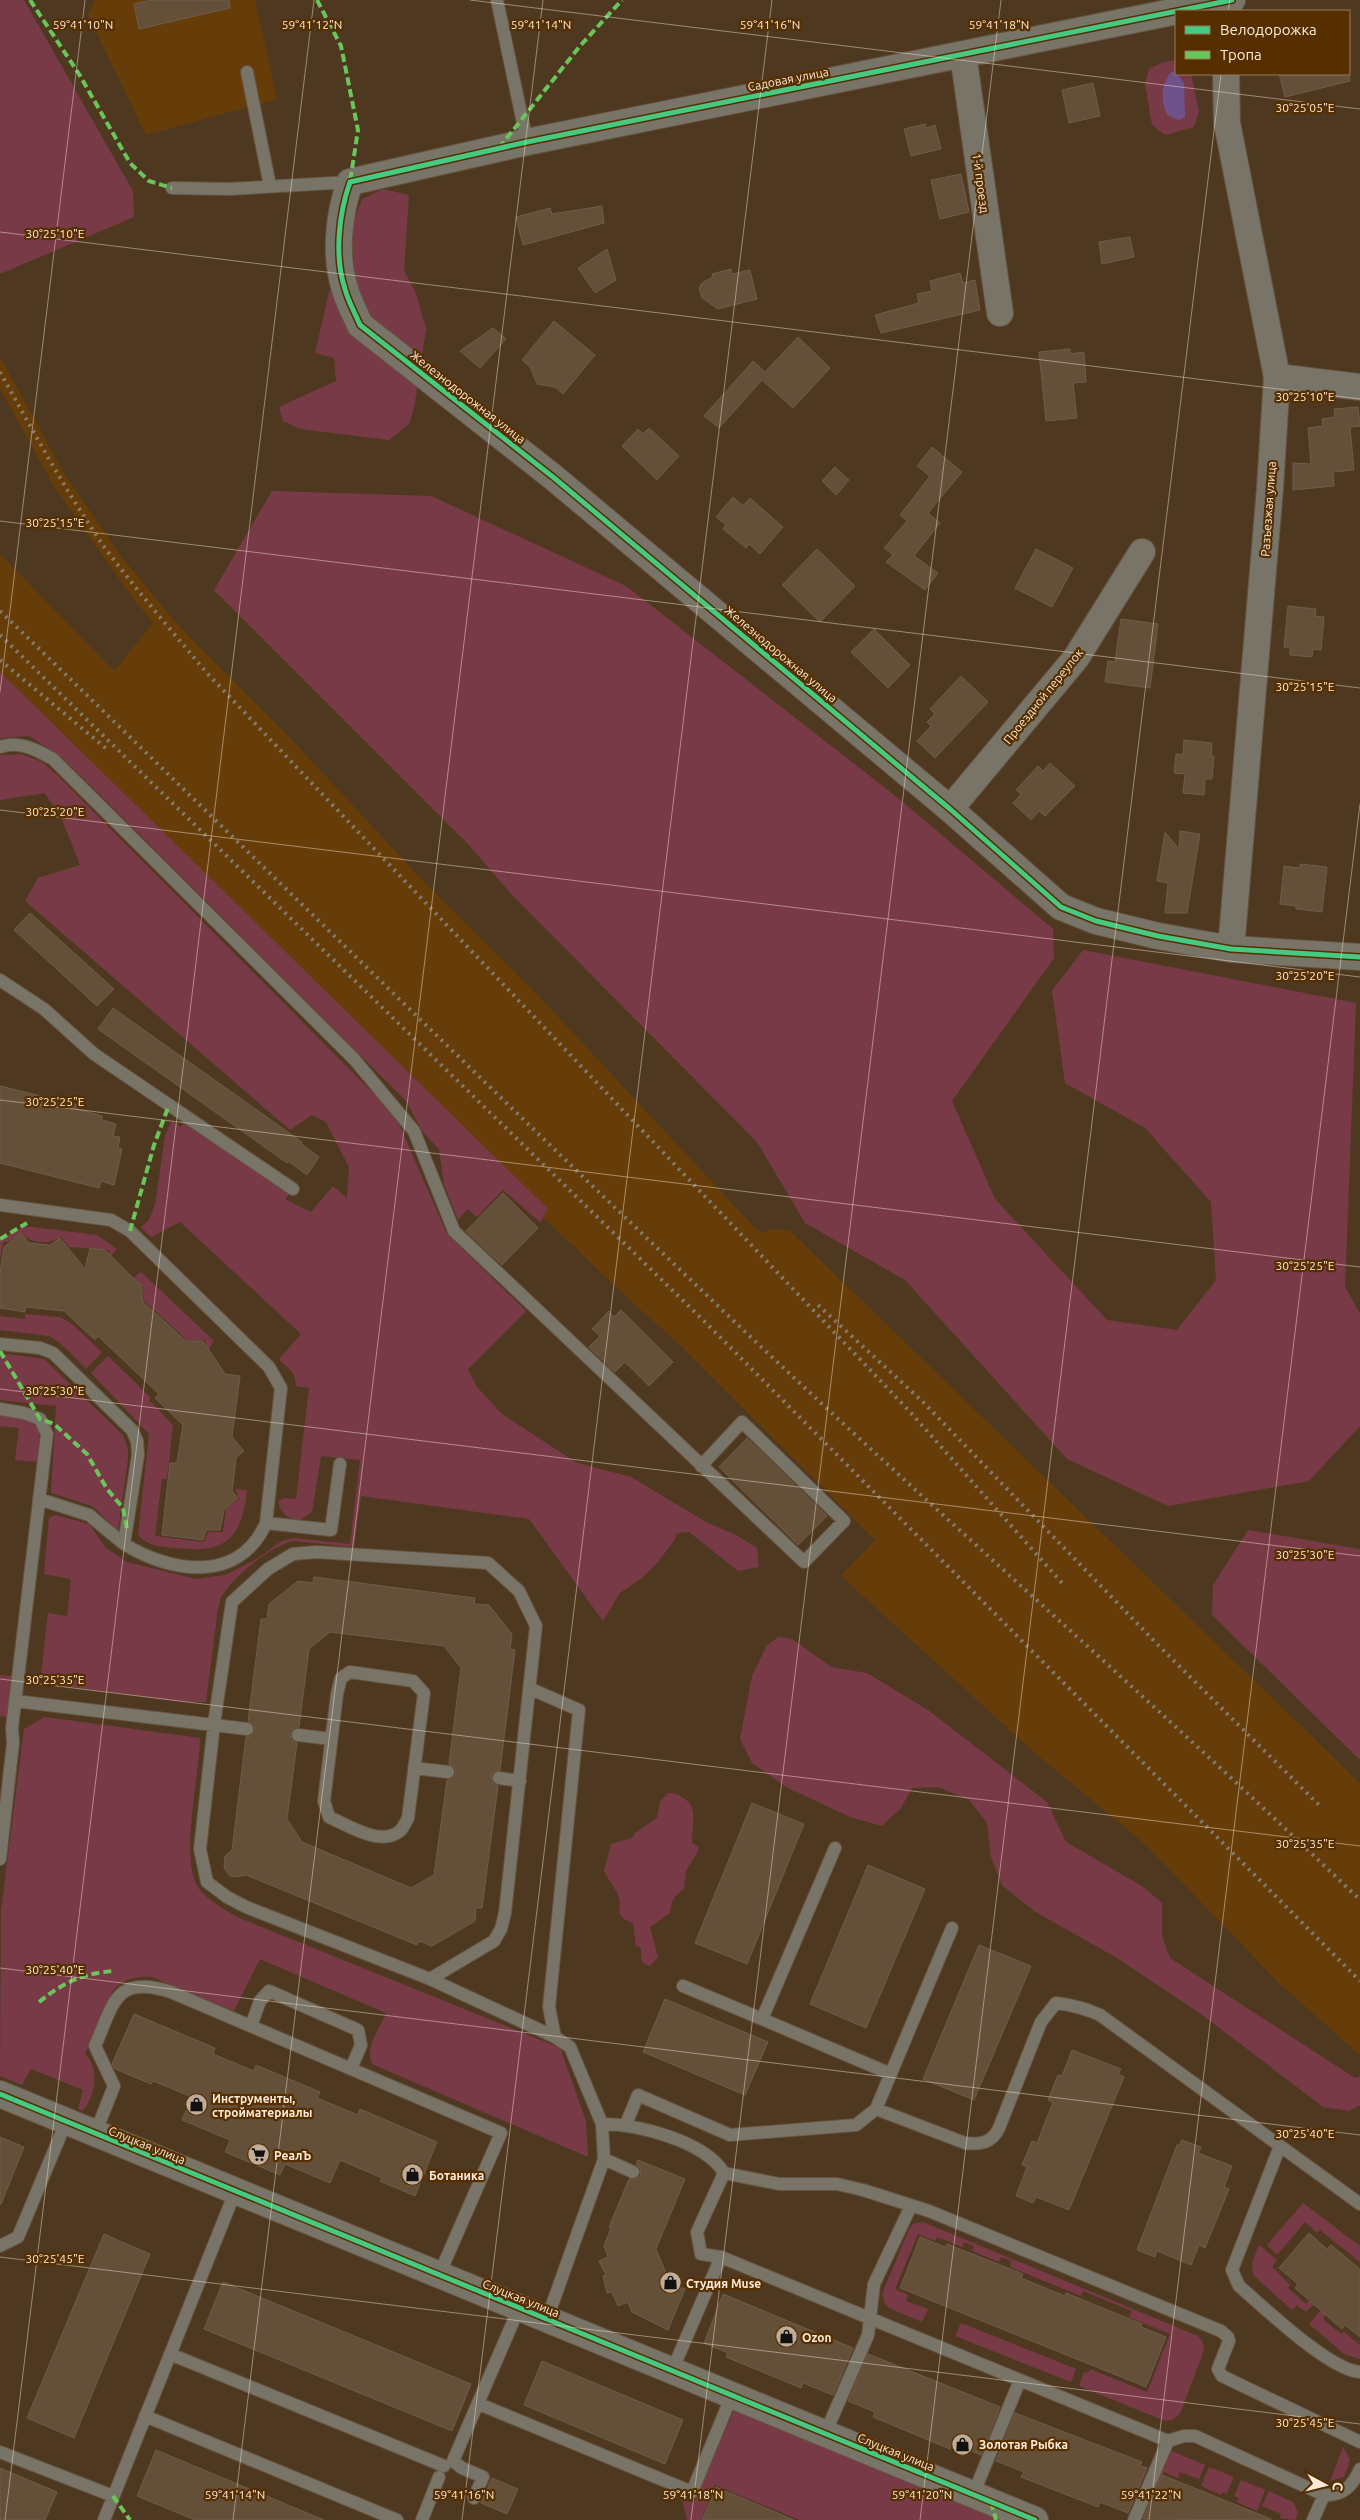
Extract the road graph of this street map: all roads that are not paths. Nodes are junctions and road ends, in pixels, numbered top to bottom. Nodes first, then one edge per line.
1 (497, 0) edge
2 (1227, 4) edge
3 (1166, 6) edge
4 (963, 54) junction
5 (247, 72) dead end
6 (1226, 75) edge
7 (527, 142) junction
8 (350, 182) junction
9 (270, 186) junction
10 (172, 188) dead end
11 (1000, 313) dead end
12 (1277, 378) junction
13 (1360, 387) edge
14 (1142, 552) dead end
15 (0, 746) edge
16 (950, 809) junction
17 (1231, 948) junction
18 (1360, 957) edge
19 (0, 980) edge
20 (293, 1189) dead end
21 (0, 1205) edge
22 (0, 1344) edge
23 (0, 1409) edge
24 (340, 1464) dead end
25 (701, 1466) junction
26 (39, 1498) junction
27 (266, 1523) junction
28 (124, 1544) junction
29 (531, 1689) junction
30 (15, 1701) junction
31 (214, 1724) junction
32 (6, 1727) edge
33 (247, 1729) dead end
34 (298, 1735) dead end
35 (331, 1739) junction
36 (414, 1768) junction
37 (448, 1772) dead end
38 (499, 1778) dead end
39 (520, 1781) junction
40 (835, 1848) dead end
41 (0, 1858) edge
42 (952, 1928) dead end
43 (430, 1980) junction
44 (684, 1986) dead end
45 (762, 2019) junction
46 (251, 2026) junction
47 (555, 2037) junction
48 (351, 2069) junction
49 (891, 2074) junction
50 (0, 2094) edge
51 (876, 2109) junction
52 (66, 2122) junction
53 (602, 2124) junction
54 (626, 2124) junction
55 (94, 2134) junction
56 (1280, 2146) junction
57 (604, 2159) junction
58 (633, 2172) dead end
59 (724, 2173) junction
60 (235, 2192) junction
61 (1360, 2204) edge
62 (911, 2206) junction
63 (0, 2246) edge
64 (722, 2257) junction
65 (439, 2276) junction
66 (519, 2308) junction
67 (547, 2320) junction
68 (870, 2320) junction
69 (170, 2354) junction
70 (672, 2371) junction
71 (1360, 2372) edge
72 (1020, 2380) junction
73 (732, 2395) junction
74 (479, 2404) junction
75 (145, 2416) junction
76 (825, 2434) junction
77 (1168, 2441) junction
78 (1360, 2442) edge
79 (0, 2452) edge
80 (1360, 2469) edge
81 (444, 2470) junction
82 (973, 2495) junction
83 (1324, 2495) junction
84 (113, 2496) junction
85 (474, 2498) dead end
86 (104, 2520) edge
87 (397, 2520) edge
88 (422, 2520) edge
89 (1036, 2520) edge
90 (1134, 2520) edge
91 (1313, 2520) edge

1 - 7 lane
2 - 3 street, Садовая улица
3 - 4 street, Садовая улица
4 - 7 street, Садовая улица
4 - 11 street, 1-й проезд
5 - 9 lane
6 - 12 street, Разъезжая улица
7 - 8 street, Садовая улица
8 - 9 lane
8 - 16 street, Железнодорожная улица
9 - 10 lane
12 - 13 street
12 - 17 street, Разъезжая улица
14 - 16 street, Проездной переулок
15 - 25 lane
16 - 17 street, Железнодорожная улица
17 - 18 street, Железнодорожная улица
19 - 20 lane
21 - 27 lane
22 - 28 lane
23 - 26 lane
24 - 27 lane
25 - 25 lane
26 - 28 lane
26 - 30 lane
27 - 28 lane
29 - 31 lane
29 - 39 lane
29 - 47 lane
30 - 31 lane
30 - 32 lane
31 - 33 lane
31 - 43 lane
32 - 41 lane
34 - 35 lane
35 - 36 lane
35 - 36 lane
36 - 37 lane
38 - 39 lane
39 - 43 lane
40 - 45 lane
42 - 49 lane
43 - 47 lane
44 - 45 lane
45 - 49 lane
46 - 48 lane
46 - 48 lane
46 - 55 lane
47 - 53 lane
48 - 65 lane
49 - 51 lane
50 - 52 street, Слуцкая улица
51 - 54 lane
51 - 56 lane
52 - 55 street, Слуцкая улица
52 - 63 lane
53 - 54 lane
53 - 57 lane
54 - 59 lane
55 - 60 street, Слуцкая улица
56 - 61 lane
56 - 71 lane
57 - 58 lane
57 - 67 lane
59 - 62 lane
59 - 64 lane
60 - 65 street, Слуцкая улица
60 - 69 lane
62 - 68 lane
62 - 78 lane
64 - 68 lane
64 - 70 lane
65 - 66 street, Слуцкая улица
66 - 67 street, Слуцкая улица
66 - 74 lane
67 - 70 street, Слуцкая улица
68 - 72 lane
68 - 76 lane
69 - 75 lane
69 - 81 lane
70 - 73 street, Слуцкая улица
72 - 77 lane
72 - 82 lane
73 - 74 lane
73 - 76 street, Слуцкая улица
74 - 81 lane
75 - 84 lane
75 - 87 lane
76 - 82 street, Слуцкая улица
77 - 83 lane
77 - 90 lane
79 - 84 lane
80 - 83 lane
81 - 85 lane
81 - 88 lane
82 - 89 street, Слуцкая улица
83 - 91 lane
84 - 86 lane

